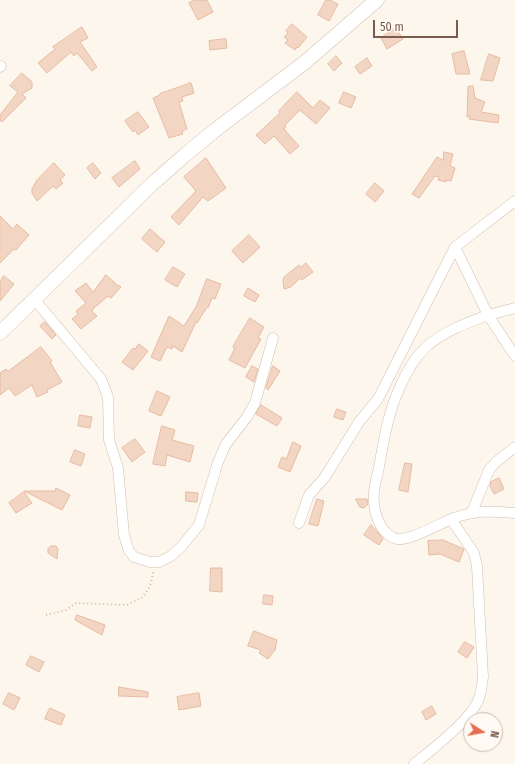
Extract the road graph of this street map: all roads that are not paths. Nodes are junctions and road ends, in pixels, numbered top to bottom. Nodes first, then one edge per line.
1 (377, 0) edge
2 (515, 201) edge
3 (455, 247) junction
4 (34, 299) junction
5 (515, 308) edge
6 (488, 315) junction
7 (0, 333) edge
8 (274, 338) dead end
9 (515, 356) edge
10 (515, 447) edge
11 (472, 512) junction
12 (515, 513) edge
13 (451, 520) junction
14 (299, 523) dead end
15 (414, 764) edge

1 - 4 street
2 - 3 street
3 - 6 street
3 - 14 street
4 - 7 street
4 - 8 street
5 - 6 street
6 - 9 street
6 - 13 street
10 - 11 street
11 - 12 street
11 - 13 street
13 - 15 street

